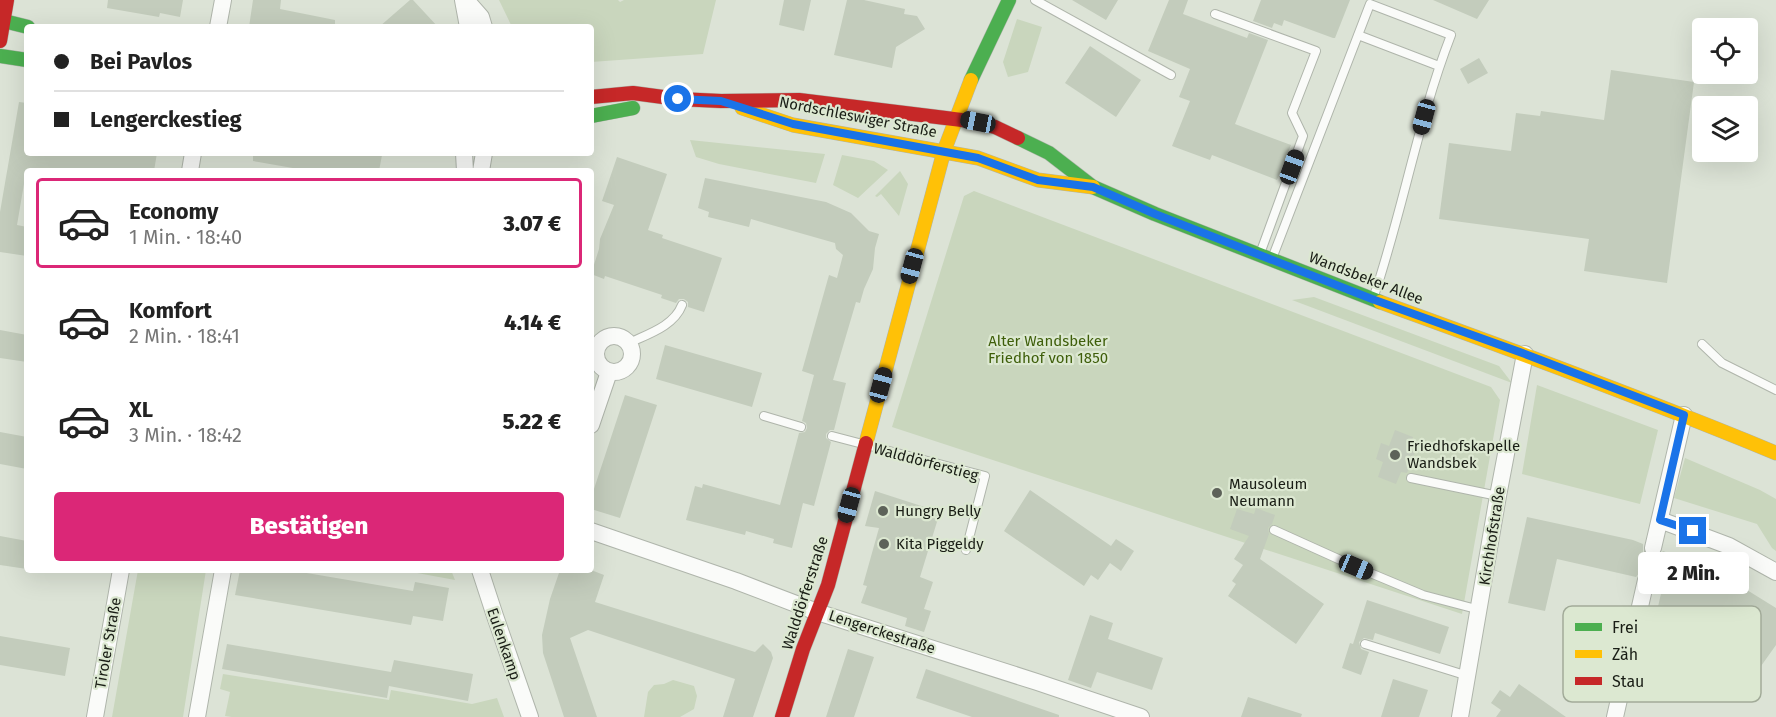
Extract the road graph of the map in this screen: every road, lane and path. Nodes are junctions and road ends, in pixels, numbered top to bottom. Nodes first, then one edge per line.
1 (7, 0) edge
2 (223, 0) edge
3 (464, 0) edge
4 (1009, 0) edge
5 (1035, 0) edge
6 (1215, 14) dead end
7 (2, 21) edge
8 (219, 24) edge
9 (468, 24) edge
10 (483, 24) edge
11 (24, 26) edge
12 (1358, 35) junction
13 (0, 41) edge
14 (0, 56) edge
15 (24, 60) edge
16 (1439, 66) junction
17 (1171, 75) dead end
18 (594, 97) edge
19 (678, 99) junction
20 (721, 101) junction
21 (594, 115) edge
22 (954, 118) junction
23 (944, 151) junction
24 (1093, 187) junction
25 (1266, 257) junction
26 (1372, 299) junction
27 (682, 305) dead end
28 (629, 343) junction
29 (1702, 344) dead end
30 (1525, 354) junction
31 (609, 372) junction
32 (1776, 390) edge
33 (1684, 415) junction
34 (594, 416) edge
35 (764, 416) dead end
36 (801, 427) dead end
37 (832, 436) dead end
38 (865, 445) junction
39 (1776, 453) edge
40 (1412, 478) dead end
41 (1498, 496) junction
42 (1660, 520) junction
43 (1274, 530) dead end
44 (594, 532) edge
45 (1653, 548) tunnel mouth
46 (966, 550) dead end
47 (1776, 572) edge
48 (120, 573) edge
49 (222, 573) edge
50 (481, 573) edge
51 (1646, 580) tunnel mouth
52 (1640, 606) edge
53 (1480, 610) junction
54 (817, 612) junction
55 (1365, 644) dead end
56 (1468, 676) junction
57 (1618, 702) edge
58 (95, 717) edge
59 (197, 717) edge
60 (530, 717) edge
61 (782, 717) edge
62 (1141, 717) edge
63 (1460, 717) edge
64 (1615, 717) edge

1 - 7 main road
2 - 8 street
3 - 9 street
3 - 10 street
4 - 22 main road, Walddörferstraße
5 - 17 lane
6 - 25 lane
7 - 11 main road
7 - 13 main road
12 - 16 lane
12 - 16 lane
12 - 25 lane
14 - 15 main road
16 - 26 lane
18 - 19 main road, Nordschleswiger Straße
19 - 20 main road, Nordschleswiger Straße
19 - 21 main road, Nordschleswiger Straße
20 - 22 main road, Nordschleswiger Straße
20 - 23 main road, Nordschleswiger Straße
22 - 23 main road, Walddörferstraße
22 - 24 main road, Wandsbeker Allee
23 - 24 main road, Nordschleswiger Straße
23 - 38 main road, Walddörferstraße
24 - 25 main road, Wandsbeker Allee
25 - 26 main road, Wandsbeker Allee
26 - 30 main road, Wandsbeker Allee
27 - 28 lane
28 - 31 street
28 - 31 street
29 - 32 lane
30 - 33 main road, Wandsbeker Allee
30 - 41 street, Kirchhofstraße
31 - 34 street
33 - 39 main road, Wandsbeker Allee
33 - 42 street
35 - 36 lane
37 - 38 lane
38 - 46 lane, Walddörferstieg
38 - 54 main road, Walddörferstraße
40 - 41 lane
41 - 53 street, Kirchhofstraße
42 - 45 street
42 - 47 street
43 - 53 lane
44 - 54 street, Lengerckestraße
48 - 58 street, Tiroler Straße
49 - 59 street
50 - 60 street, Eulenkamp
51 - 52 street
53 - 56 street, Kirchhofstraße
54 - 61 main road, Walddörferstraße
54 - 62 street, Lengerckestraße
55 - 56 lane
56 - 63 street, Kirchhofstraße
57 - 64 street

